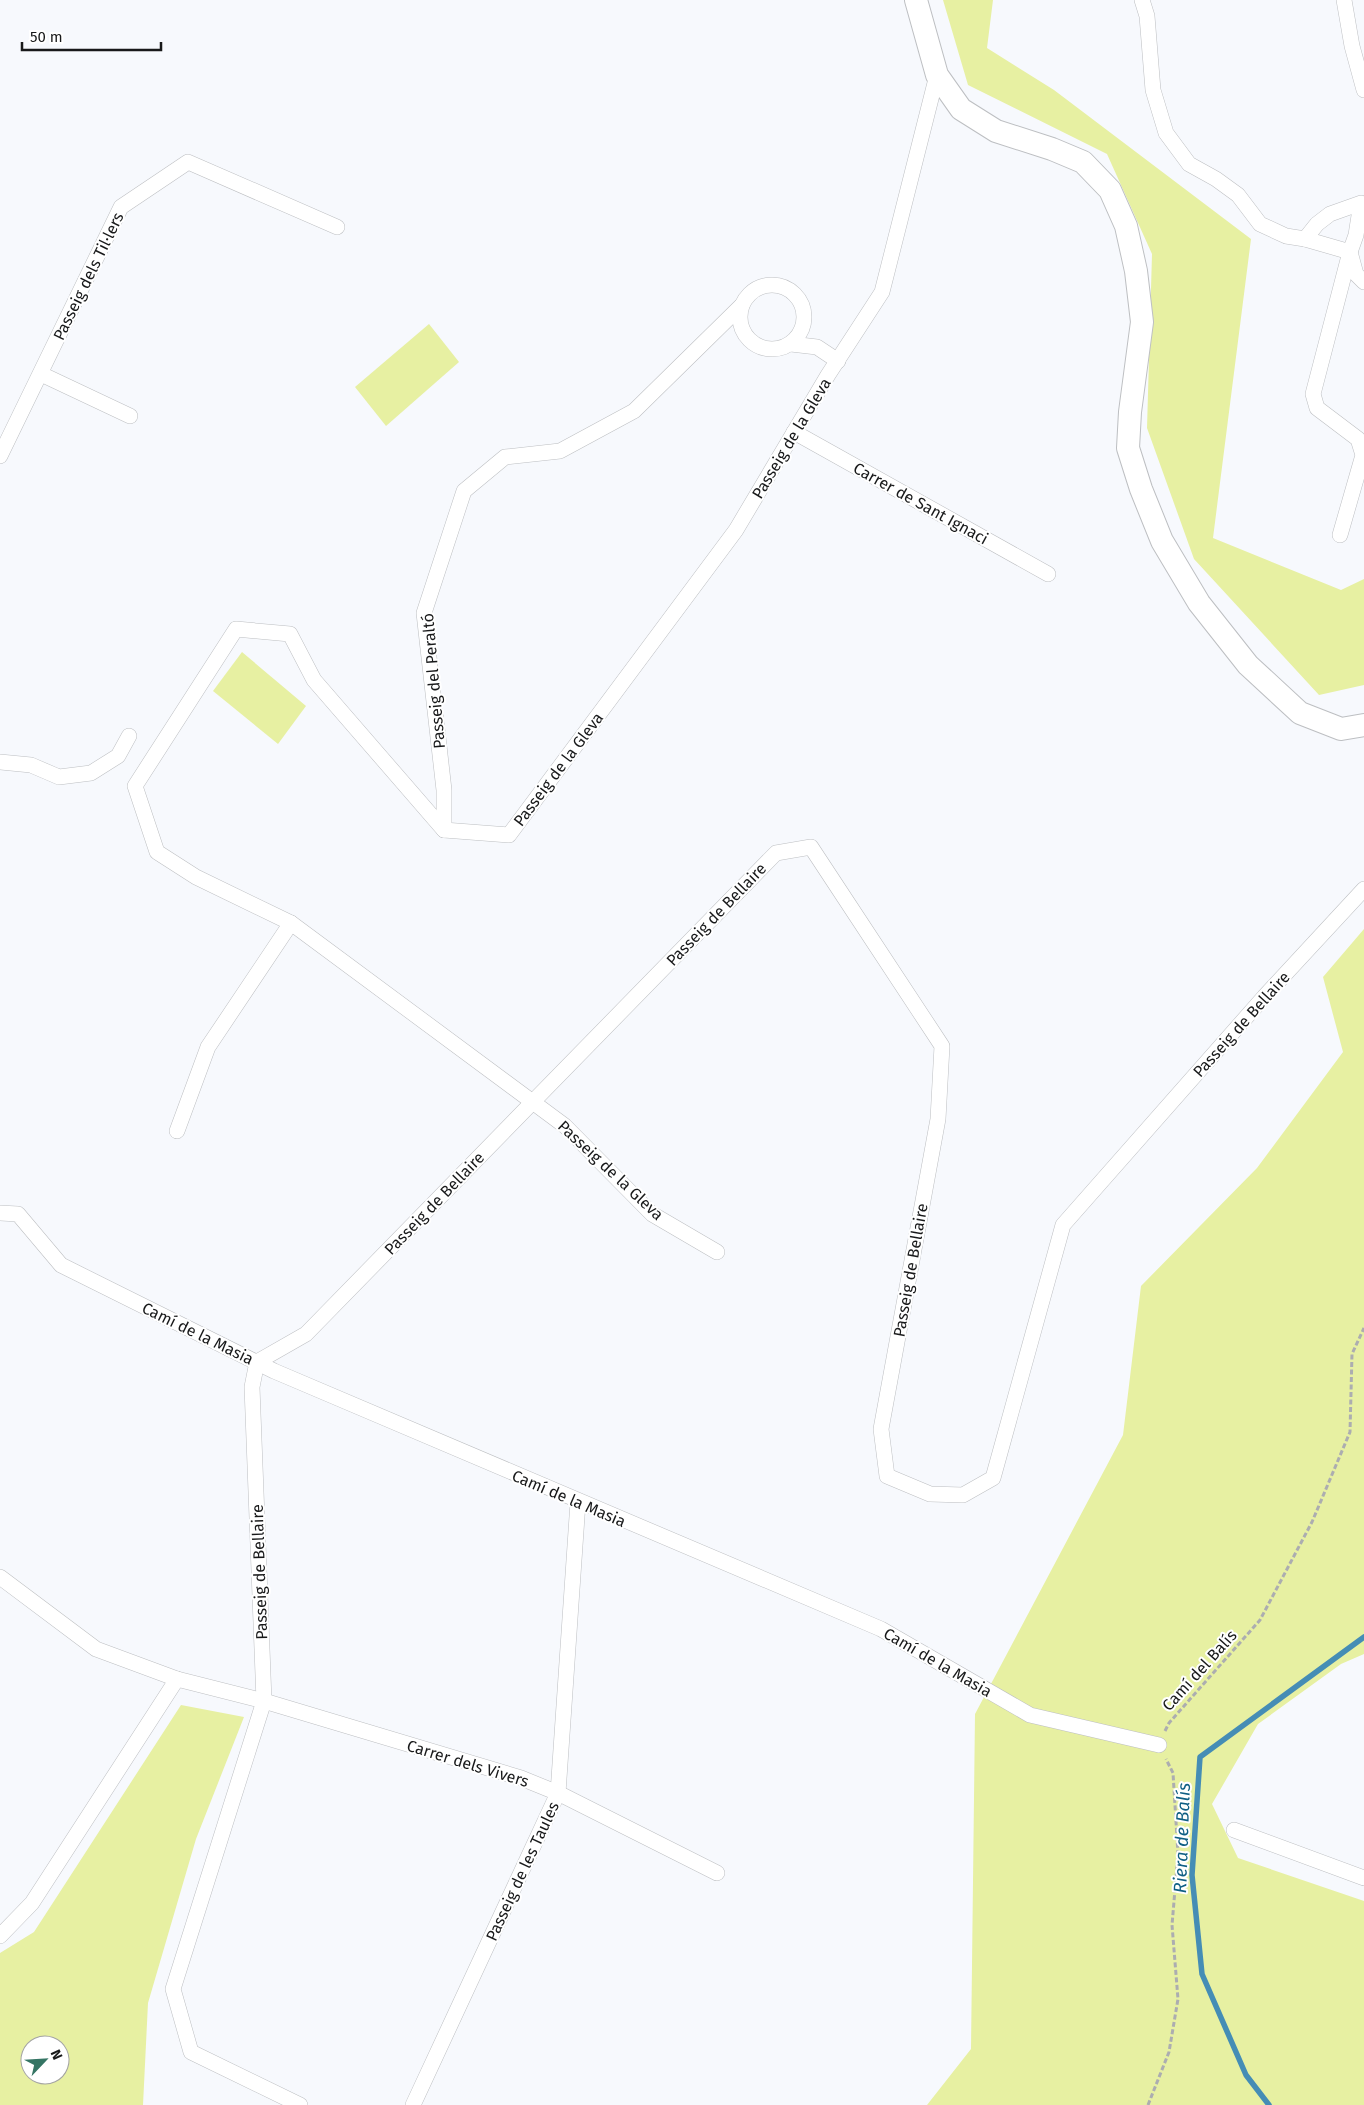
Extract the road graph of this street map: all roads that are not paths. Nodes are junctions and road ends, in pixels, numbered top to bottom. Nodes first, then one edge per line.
1 (916, 0) edge
2 (1142, 0) edge
3 (1344, 0) edge
4 (937, 75) junction
5 (1364, 90) edge
6 (1363, 199) edge
7 (336, 227) dead end
8 (1306, 239) junction
9 (1350, 252) junction
10 (1364, 282) edge
11 (742, 305) junction
12 (791, 344) junction
13 (838, 361) junction
14 (41, 374) junction
15 (130, 416) dead end
16 (794, 432) junction
17 (0, 456) edge
18 (1340, 535) dead end
19 (1048, 574) dead end
20 (1364, 725) edge
21 (129, 736) dead end
22 (0, 762) edge
23 (444, 830) junction
24 (1364, 889) edge
25 (291, 923) junction
26 (532, 1103) junction
27 (178, 1131) dead end
28 (0, 1213) edge
29 (717, 1252) dead end
30 (257, 1362) junction
31 (578, 1502) junction
32 (0, 1577) edge
33 (177, 1678) junction
34 (264, 1701) junction
35 (1159, 1745) road end
36 (558, 1793) junction
37 (1234, 1830) dead end
38 (717, 1873) dead end
39 (1364, 1878) edge
40 (0, 1936) edge
41 (300, 2105) edge
42 (412, 2105) edge

1 - 4 street
2 - 8 street
3 - 5 street
4 - 13 street, Passeig de la Gleva
4 - 20 street
6 - 8 street
6 - 9 street
7 - 14 street, Passeig dels Til·lers
8 - 9 street
9 - 10 street
9 - 18 street
11 - 12 street
11 - 12 street
11 - 23 street, Passeig del Peraltó
12 - 13 street
13 - 16 street, Passeig de la Gleva
14 - 15 street
14 - 17 street, Passeig dels Til·lers
16 - 19 street, Carrer de Sant Ignaci
16 - 23 street, Passeig de la Gleva
21 - 22 street
23 - 25 street, Passeig de la Gleva
24 - 26 street, Passeig de Bellaire
25 - 26 street, Passeig de la Gleva
25 - 27 street
26 - 29 street, Passeig de la Gleva
26 - 30 street, Passeig de Bellaire
28 - 30 street, Camí de la Masia
30 - 31 street, Camí de la Masia
30 - 34 street, Passeig de Bellaire
31 - 35 street, Camí de la Masia
31 - 36 street, Passeig de les Taules
32 - 33 street, Carrer dels Vivers
33 - 34 street, Carrer dels Vivers
33 - 40 street
34 - 36 street, Carrer dels Vivers
34 - 41 street, Passeig de Bellaire
36 - 38 street, Carrer dels Vivers
36 - 42 street, Passeig de les Taules
37 - 39 street

